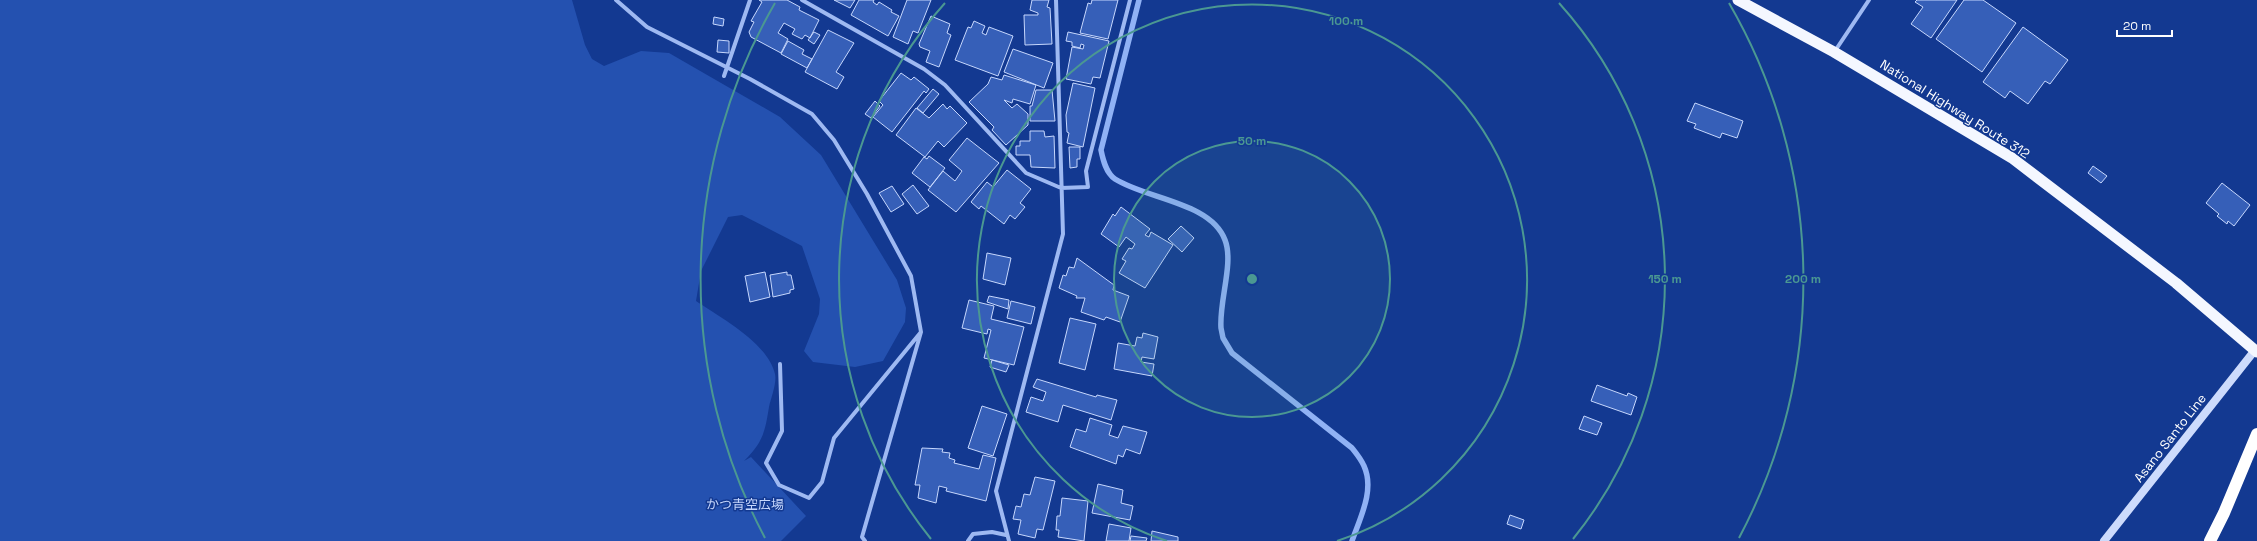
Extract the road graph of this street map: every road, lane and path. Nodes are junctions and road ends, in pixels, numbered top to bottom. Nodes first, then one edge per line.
1 (616, 0) edge
2 (750, 0) edge
3 (802, 0) edge
4 (1056, 0) edge
5 (1130, 0) edge
6 (1738, 0) edge
7 (1869, 0) edge
8 (1834, 52) junction
9 (727, 68) junction
10 (724, 76) dead end
11 (1061, 188) junction
12 (921, 332) junction
13 (2256, 351) edge
14 (780, 364) dead end
15 (2257, 434) edge
16 (1006, 535) junction
17 (865, 541) edge
18 (968, 541) edge
19 (1009, 541) edge
20 (2104, 541) edge
21 (2210, 541) edge

1 - 9 street
2 - 9 street
3 - 11 street
4 - 11 street
5 - 11 street
6 - 8 highway, National Highway Route 312
7 - 8 street
8 - 13 highway, National Highway Route 312
9 - 10 street
9 - 12 street
11 - 16 street
12 - 14 street
12 - 17 street
13 - 20 main road, Asano Santo Line
15 - 21 highway
16 - 18 street
16 - 19 street

